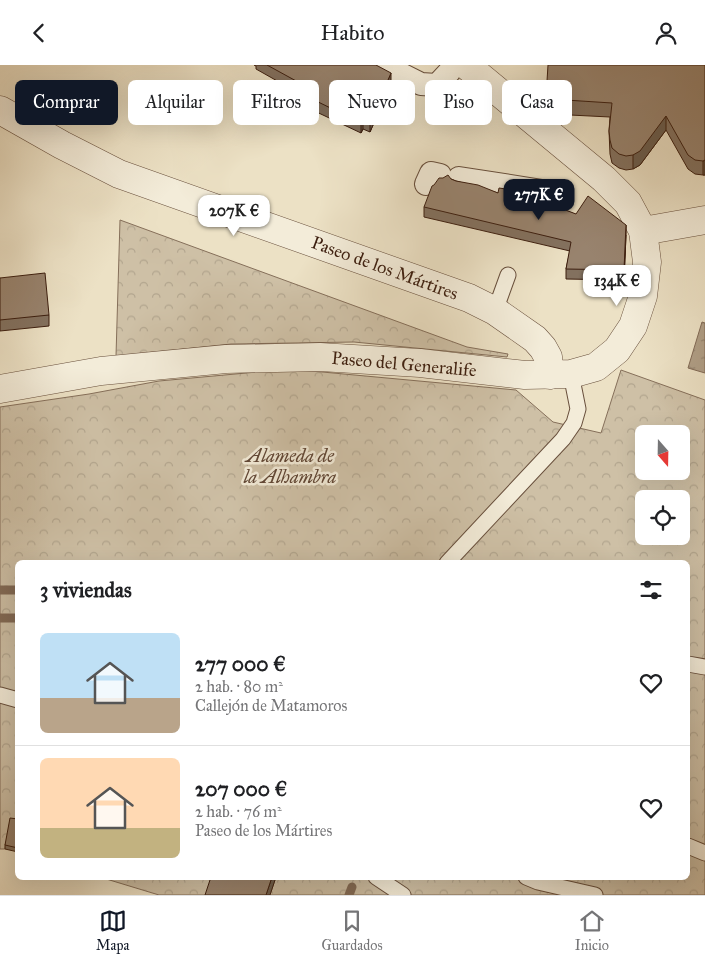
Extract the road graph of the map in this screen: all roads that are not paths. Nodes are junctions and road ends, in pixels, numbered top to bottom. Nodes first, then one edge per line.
1 (383, 65) edge
2 (458, 68) edge
3 (0, 110) edge
4 (442, 179) edge
5 (561, 194) dead end
6 (705, 220) edge
7 (643, 231) junction
8 (508, 275) dead end
9 (495, 311) junction
10 (561, 375) junction
11 (0, 389) edge
12 (450, 560) edge
13 (690, 664) edge
14 (705, 667) edge
15 (0, 695) edge
16 (15, 699) edge
17 (690, 847) edge
18 (705, 853) edge
19 (380, 880) edge
20 (533, 880) edge
21 (403, 895) edge
22 (595, 895) edge

1 - 2 street
2 - 7 street
3 - 9 street, Paseo de los Mártires
4 - 5 street
6 - 7 street
7 - 10 street, Paseo del Generalife
8 - 9 lane
9 - 10 street, Paseo de los Mártires
10 - 11 street, Paseo del Generalife
10 - 12 lane
13 - 14 lane
15 - 16 lane
17 - 18 lane
19 - 21 lane
20 - 22 lane

